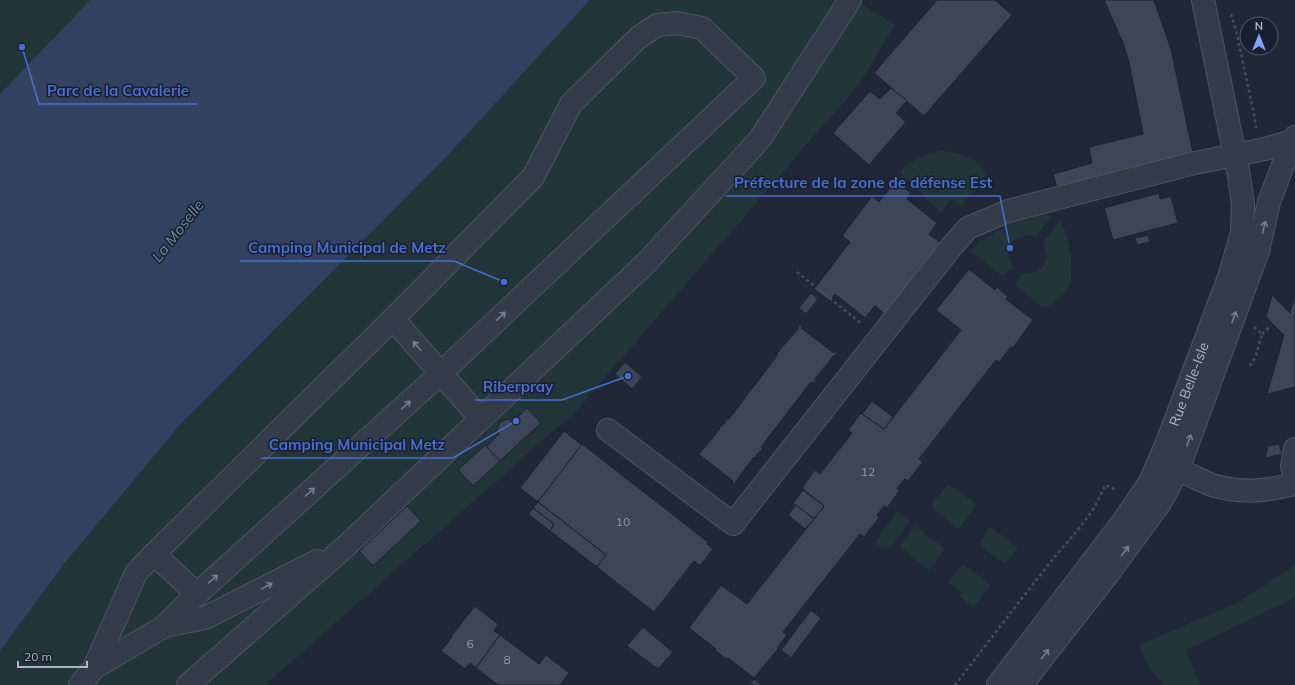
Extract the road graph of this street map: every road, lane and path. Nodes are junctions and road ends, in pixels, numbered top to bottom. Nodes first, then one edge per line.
1 (850, 0) edge
2 (1203, 0) edge
3 (1229, 8) dead end
4 (1256, 132) dead end
5 (1293, 139) edge
6 (1235, 154) junction
7 (797, 272) dead end
8 (393, 319) junction
9 (1252, 326) dead end
10 (1271, 326) dead end
11 (1262, 334) junction
12 (880, 338) junction
13 (1250, 366) dead end
14 (441, 373) junction
15 (481, 419) junction
16 (608, 430) dead end
17 (1295, 448) edge
18 (1168, 467) junction
19 (1295, 475) edge
20 (1295, 484) edge
21 (1122, 492) dead end
22 (345, 547) junction
23 (154, 554) junction
24 (197, 594) junction
25 (165, 626) junction
26 (94, 668) junction
27 (80, 685) edge
28 (188, 685) edge
29 (955, 685) edge
30 (998, 685) edge
31 (1021, 685) edge

1 - 15 street
2 - 6 street, Rue Belle-Isle
3 - 4 path
5 - 6 street
18 -> 5 street, Rue Belle-Isle
6 - 12 street
6 - 18 street, Rue Belle-Isle
7 - 12 path
14 -> 8 street
14 -> 8 street
8 - 23 street
9 - 11 path
10 - 11 path
11 - 13 path
12 - 16 street
14 - 15 street
24 -> 14 street
15 - 22 street
17 - 19 street
18 - 20 street
18 - 30 street, Rue Belle-Isle
31 -> 18 street, Rue Belle-Isle
21 - 29 path
25 -> 22 street
22 - 28 street
23 - 24 street
23 - 26 street
24 - 25 street
25 - 26 street
26 - 27 street

